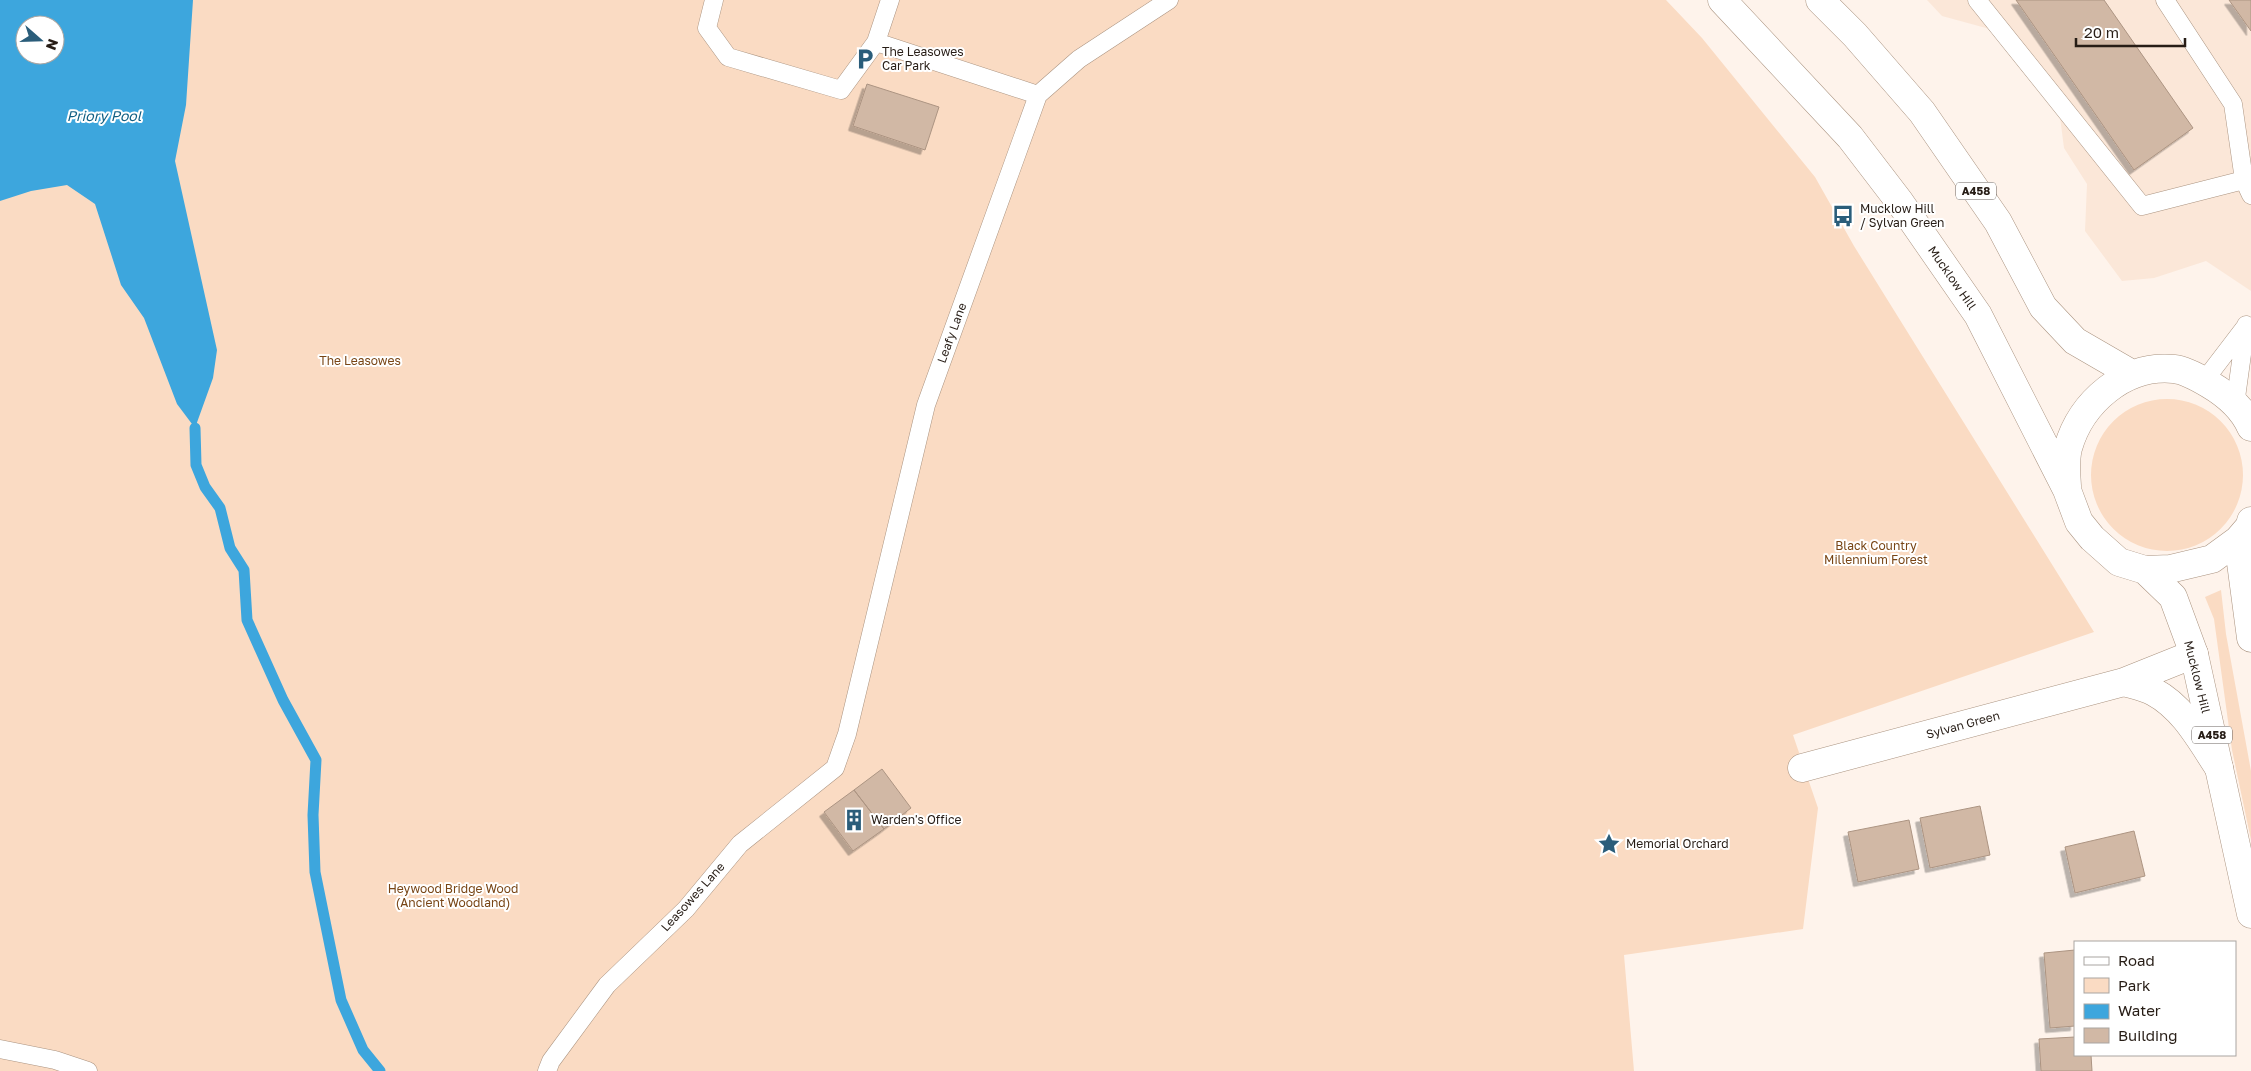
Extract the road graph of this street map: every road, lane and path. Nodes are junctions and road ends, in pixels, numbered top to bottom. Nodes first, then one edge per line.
1 (714, 0) edge
2 (890, 0) edge
3 (1169, 0) edge
4 (1722, 0) edge
5 (1820, 0) edge
6 (1976, 0) edge
7 (2165, 0) edge
8 (876, 42) junction
9 (1038, 95) junction
10 (2245, 147) edge
11 (2248, 188) edge
12 (2249, 323) edge
13 (2132, 374) junction
14 (2204, 381) junction
15 (2243, 409) edge
16 (2251, 427) edge
17 (2067, 490) junction
18 (2244, 531) edge
19 (2145, 570) junction
20 (2251, 638) edge
21 (2194, 654) junction
22 (2124, 682) junction
23 (847, 734) joint
24 (1802, 768) dead end
25 (2219, 768) junction
26 (2251, 914) edge
27 (0, 1049) edge
28 (88, 1071) edge
29 (547, 1071) edge

1 - 8 lane
2 - 8 lane
3 - 9 lane, Leafy Lane
4 - 17 main road, Mucklow Hill / A458
5 - 13 main road, A458
6 - 11 lane
7 - 10 lane
8 - 9 lane
9 - 23 lane, Leafy Lane
10 - 11 lane
12 - 14 lane
12 - 15 lane
13 - 14 main road, Mucklow Hill / A458
13 - 17 main road, Mucklow Hill / A458
14 - 15 main road, Mucklow Hill / A458
15 - 16 main road, Mucklow Hill / A458
17 - 19 main road, Mucklow Hill / A458
18 - 19 main road, Mucklow Hill / A458
18 - 20 main road, Mucklow Hill / A458
19 - 21 main road, Mucklow Hill / A458
21 - 22 main road, Sylvan Green
21 - 25 main road, Mucklow Hill / A458
22 - 24 main road, Sylvan Green
22 - 25 main road
23 - 29 lane, Leasowes Lane
25 - 26 main road, Mucklow Hill / A458
27 - 28 lane

